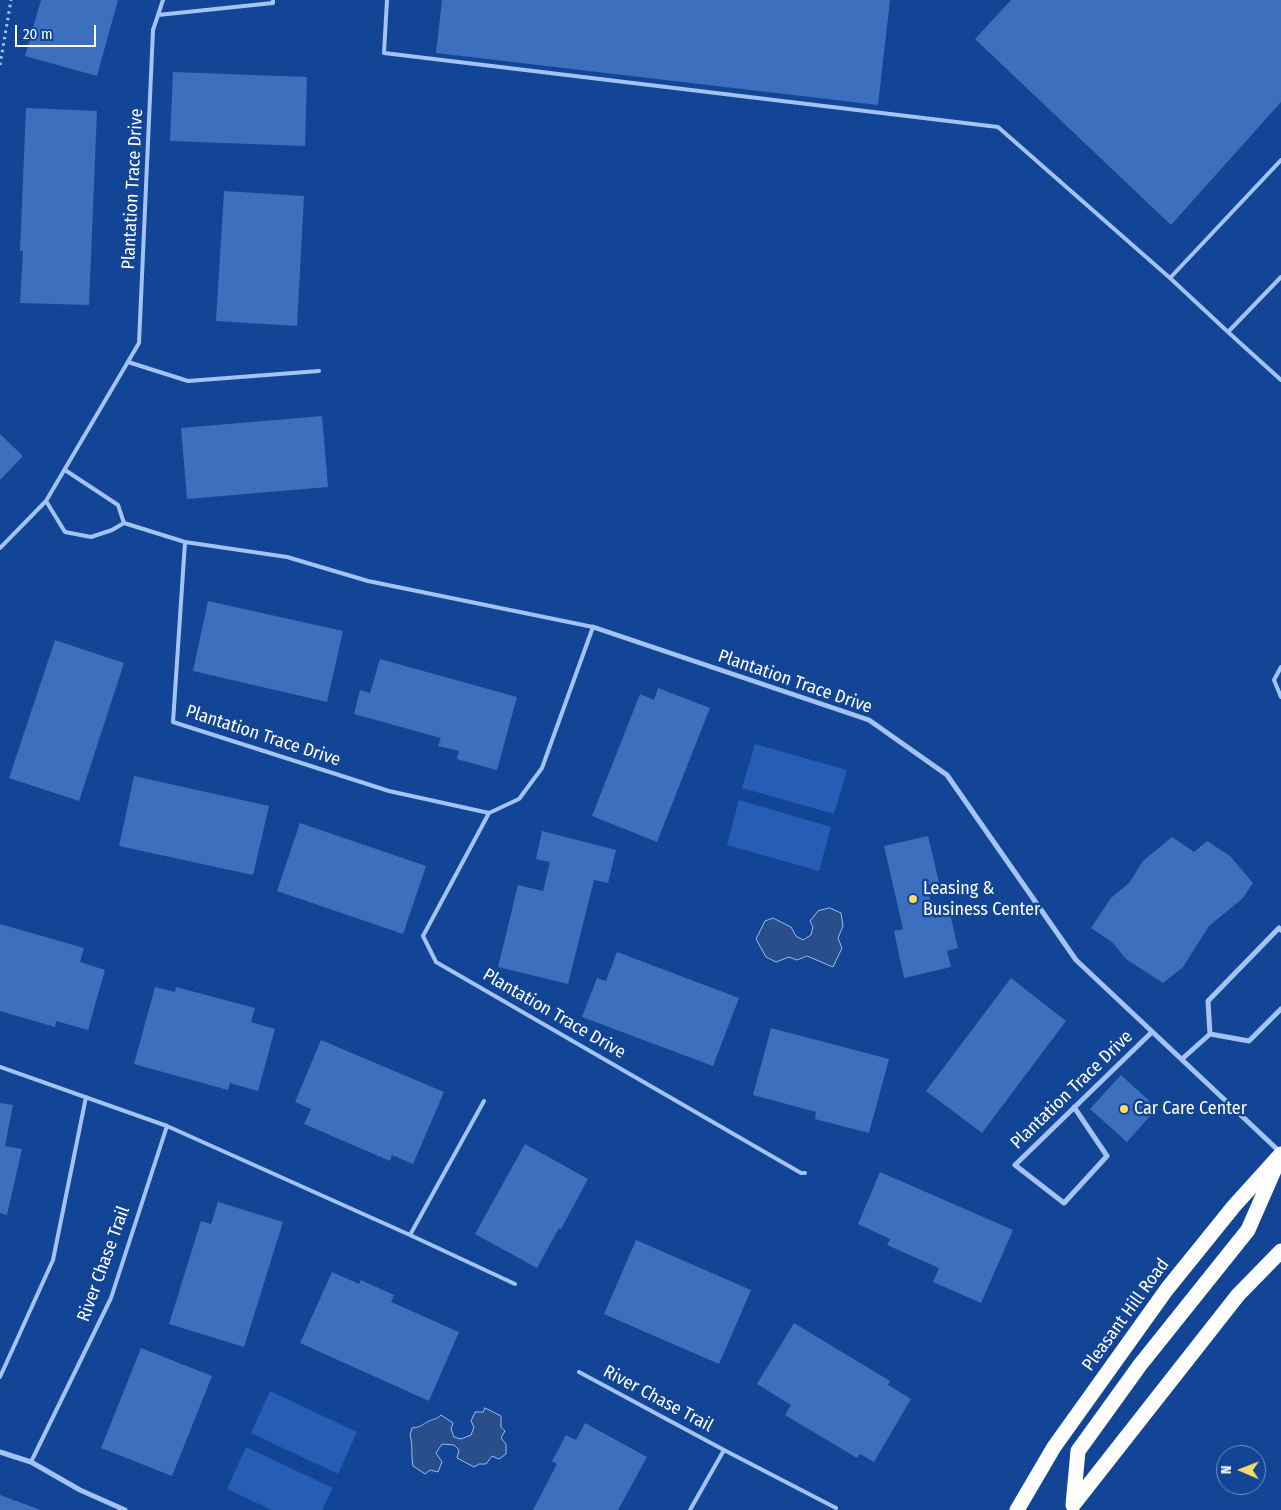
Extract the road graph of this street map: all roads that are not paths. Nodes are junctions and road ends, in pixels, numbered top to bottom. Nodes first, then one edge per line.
1 (163, 0) edge
2 (273, 0) edge
3 (387, 0) edge
4 (158, 15) junction
5 (1281, 160) edge
6 (1281, 277) edge
7 (1170, 278) junction
8 (1228, 332) junction
9 (128, 362) junction
10 (319, 371) dead end
11 (1281, 380) edge
12 (65, 470) junction
13 (46, 501) junction
14 (124, 523) junction
15 (185, 542) junction
16 (0, 548) edge
17 (593, 627) junction
18 (1281, 667) edge
19 (1281, 697) edge
20 (490, 813) junction
21 (1281, 930) edge
22 (1281, 1009) edge
23 (1152, 1032) junction
24 (1210, 1034) junction
25 (1182, 1059) junction
26 (0, 1067) edge
27 (86, 1097) junction
28 (484, 1101) dead end
29 (1074, 1107) junction
30 (166, 1126) junction
31 (1281, 1154) edge
32 (805, 1173) dead end
33 (410, 1235) junction
34 (1281, 1251) edge
35 (515, 1284) dead end
36 (579, 1372) dead end
37 (0, 1377) edge
38 (724, 1450) junction
39 (0, 1452) edge
40 (31, 1462) junction
41 (836, 1508) dead end
42 (1072, 1508) edge
43 (125, 1510) edge
44 (690, 1510) edge
45 (1017, 1510) edge

1 - 4 lane, Plantation Trace Drive
2 - 4 lane
3 - 7 lane
4 - 9 lane, Plantation Trace Drive
5 - 7 lane
6 - 8 lane
7 - 8 lane
8 - 11 lane
9 - 10 lane
9 - 12 lane, Plantation Trace Drive
12 - 13 lane, Plantation Trace Drive
12 - 14 lane
13 - 14 lane
13 - 16 lane, Plantation Trace Drive
14 - 15 lane, Plantation Trace Drive
15 - 17 lane, Plantation Trace Drive
15 - 20 lane, Plantation Trace Drive
17 - 20 lane
17 - 23 street, Plantation Trace Drive
18 - 19 lane
20 - 32 lane, Plantation Trace Drive
21 - 24 street
22 - 24 street
23 - 25 street, Plantation Trace Drive
23 - 29 street, Plantation Trace Drive
24 - 25 street
25 - 31 street, Plantation Trace Drive
26 - 27 lane
27 - 30 lane
27 - 37 lane
28 - 33 lane
29 - 29 street, Plantation Trace Drive
30 - 33 lane
30 - 40 lane, River Chase Trail
31 - 42 highway
31 - 45 highway, Pleasant Hill Road
33 - 35 lane
34 - 42 highway
36 - 38 lane, River Chase Trail
38 - 41 lane, River Chase Trail
38 - 44 lane, River Chase Trail
39 - 40 street
40 - 43 street

